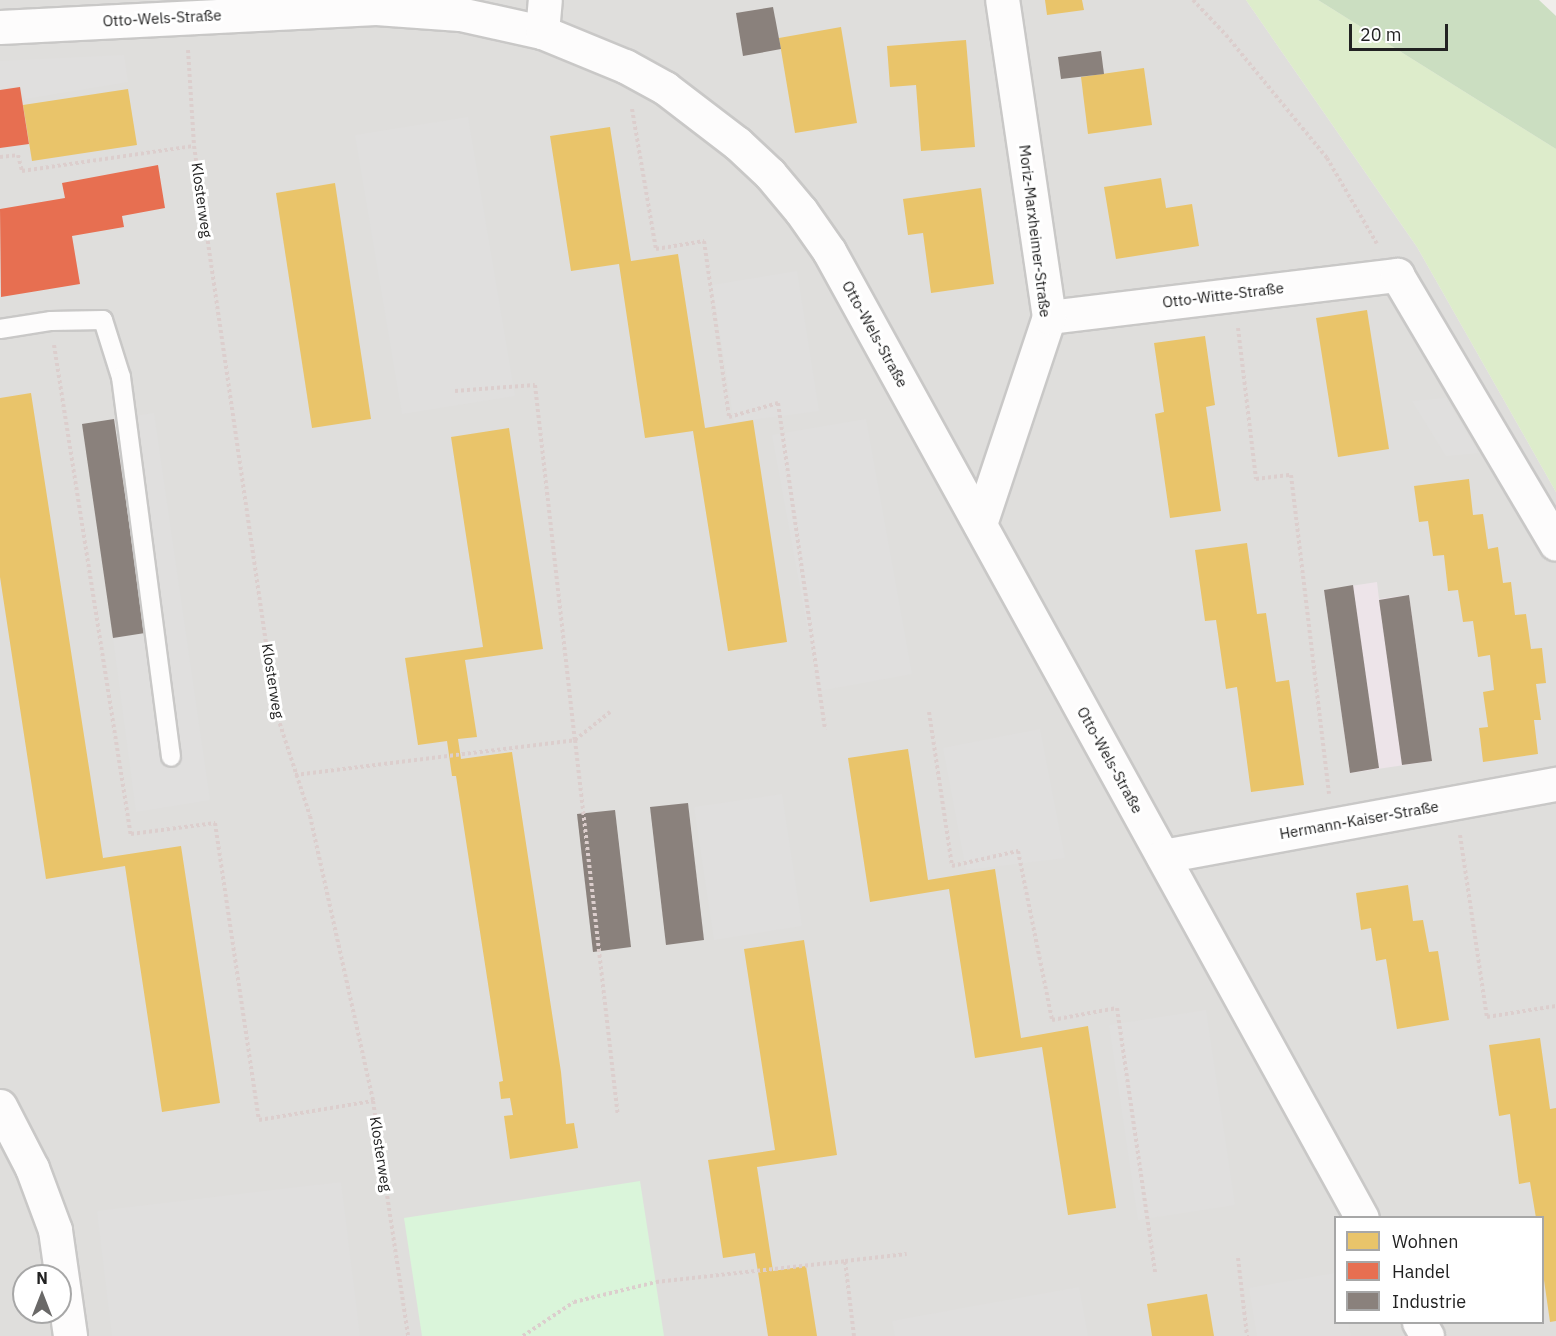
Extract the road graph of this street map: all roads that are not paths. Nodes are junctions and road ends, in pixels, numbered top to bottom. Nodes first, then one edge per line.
1 (544, 0) edge
2 (1002, 0) edge
3 (83, 11) edge
4 (0, 27) edge
5 (542, 32) junction
6 (1049, 317) junction
7 (0, 329) edge
8 (980, 524) junction
9 (1556, 544) edge
10 (171, 756) dead end
11 (1556, 784) edge
12 (1163, 856) junction
13 (0, 1106) edge
14 (1361, 1216) edge
15 (70, 1336) edge

1 - 5 street
2 - 6 street, Moriz-Marxheimer-Straße
3 - 4 street, Otto-Wels-Straße
3 - 5 street, Otto-Wels-Straße
5 - 8 street, Otto-Wels-Straße
6 - 8 street, Moriz-Marxheimer-Straße
6 - 9 street, Otto-Witte-Straße
7 - 10 lane
8 - 12 street, Otto-Wels-Straße
11 - 12 street, Hermann-Kaiser-Straße
12 - 14 street, Otto-Wels-Straße
13 - 15 street

